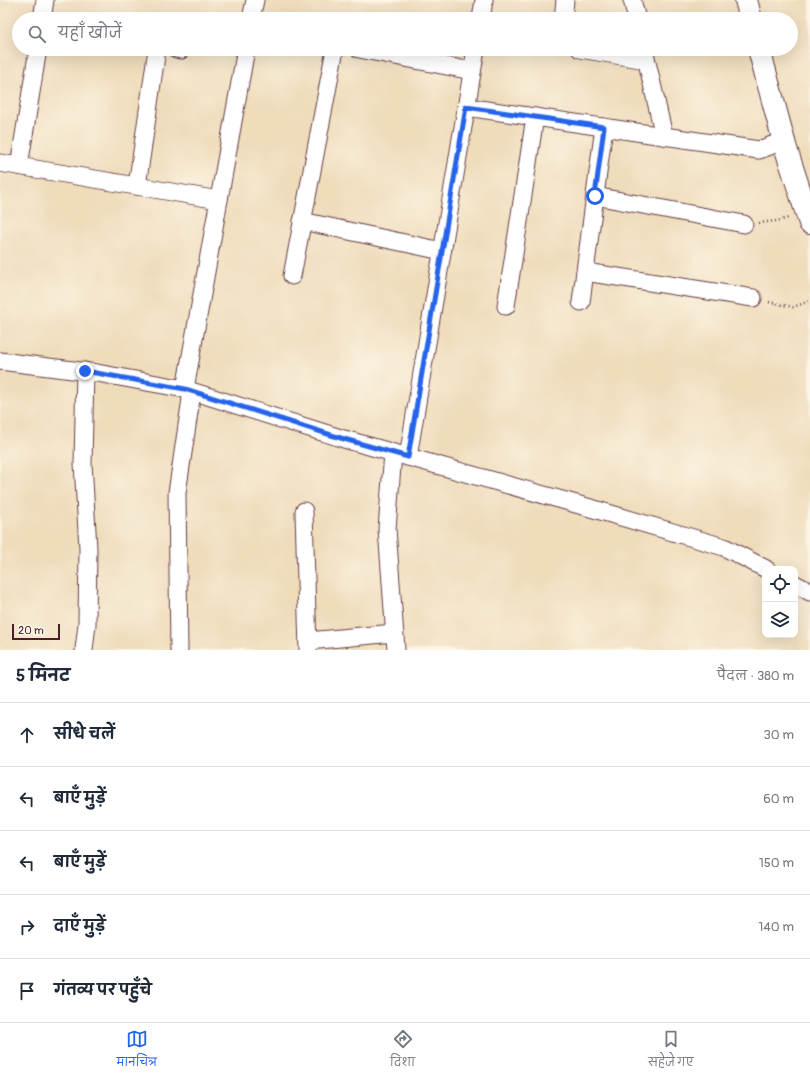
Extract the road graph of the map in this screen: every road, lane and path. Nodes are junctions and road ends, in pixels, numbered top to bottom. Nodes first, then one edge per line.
1 (45, 0) edge
2 (255, 0) edge
3 (484, 0) edge
4 (565, 0) edge
5 (632, 0) edge
6 (746, 0) edge
7 (43, 12) edge
8 (252, 12) edge
9 (482, 12) edge
10 (563, 12) edge
11 (635, 12) edge
12 (749, 12) edge
13 (37, 56) edge
14 (156, 56) edge
15 (245, 56) edge
16 (334, 56) edge
17 (397, 56) edge
18 (475, 56) edge
19 (645, 56) edge
20 (761, 56) edge
21 (472, 70) junction
22 (466, 107) junction
23 (536, 117) junction
24 (604, 127) junction
25 (664, 136) junction
26 (784, 141) junction
27 (0, 163) edge
28 (19, 166) junction
29 (137, 186) junction
30 (595, 196) junction
31 (219, 200) junction
32 (809, 219) edge
33 (302, 221) junction
34 (744, 224) joint
35 (442, 251) junction
36 (585, 272) junction
37 (292, 276) dead end
38 (753, 298) joint
39 (581, 302) dead end
40 (810, 302) edge
41 (506, 306) dead end
42 (0, 361) edge
43 (85, 371) junction
44 (188, 390) junction
45 (401, 455) junction
46 (304, 511) dead end
47 (762, 567) edge
48 (798, 586) edge
49 (810, 592) edge
50 (394, 633) junction
51 (308, 646) edge
52 (84, 650) edge
53 (180, 650) edge
54 (396, 650) edge

1 - 7 street
2 - 8 street
3 - 9 street
4 - 10 street
5 - 11 street
6 - 12 street
13 - 28 street
14 - 29 street
15 - 31 street
16 - 33 street
17 - 21 street
18 - 21 street
19 - 25 street
20 - 26 street
21 - 22 street
22 - 23 street
22 - 35 street
23 - 24 street
23 - 41 street
24 - 25 street
24 - 30 street
25 - 26 street
26 - 32 street
27 - 28 street
28 - 29 street
29 - 31 street
30 - 34 street
30 - 36 street
31 - 44 street
32 - 34 path
33 - 35 street
33 - 37 street
35 - 45 street
36 - 38 street
36 - 39 street
38 - 40 path
42 - 43 street
43 - 44 street
43 - 52 street
44 - 45 street
44 - 53 street
45 - 47 street
45 - 50 street
46 - 51 street
48 - 49 street
50 - 51 street
50 - 54 street

